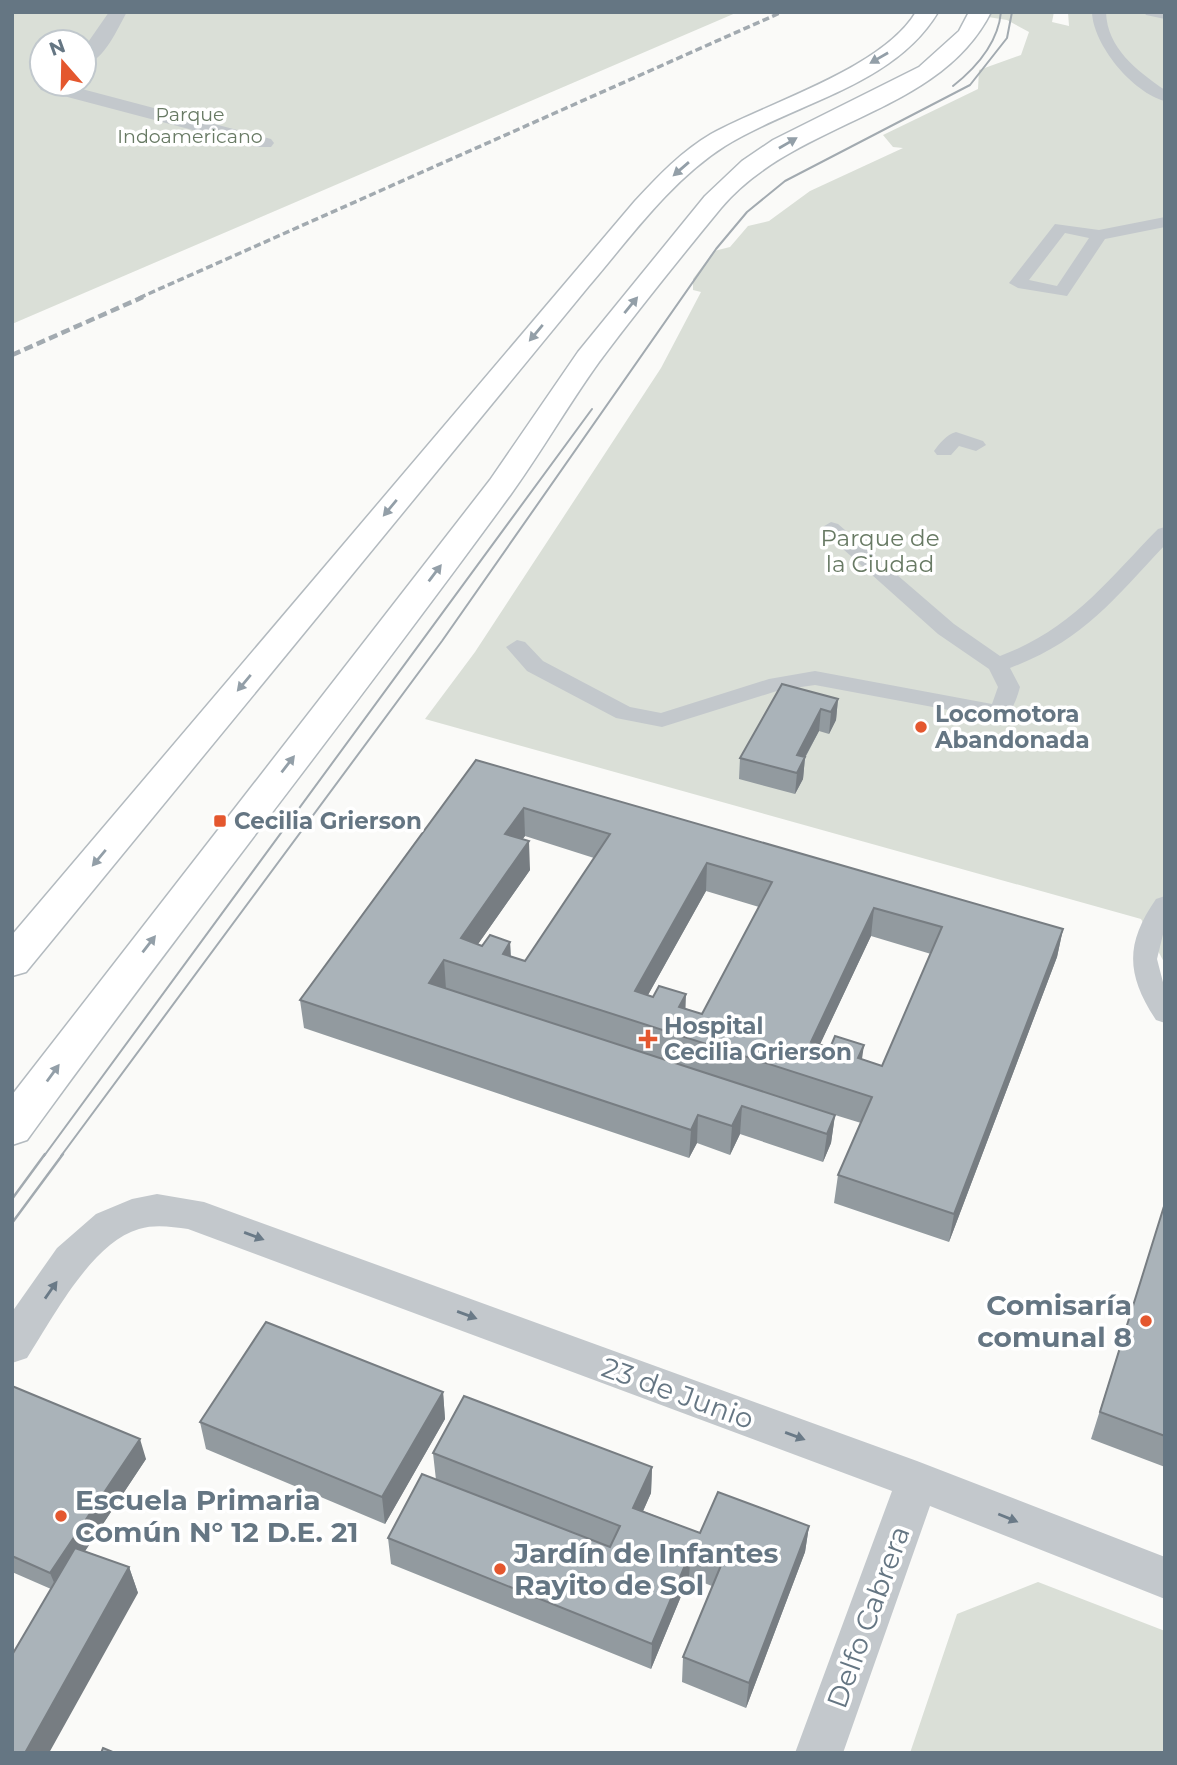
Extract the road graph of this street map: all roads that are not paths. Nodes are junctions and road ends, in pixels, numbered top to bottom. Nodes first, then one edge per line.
1 (118, 12) edge
2 (927, 12) edge
3 (980, 12) edge
4 (1098, 12) edge
5 (1151, 12) edge
6 (1165, 15) edge
7 (98, 44) edge
8 (1165, 97) edge
9 (94, 98) edge
10 (264, 142) dead end
11 (1165, 222) edge
12 (1097, 238) junction
13 (1119, 246) dead end
14 (976, 445) dead end
15 (944, 452) dead end
16 (831, 528) dead end
17 (1165, 533) edge
18 (517, 647) dead end
19 (998, 665) junction
20 (1165, 905) edge
21 (12, 962) edge
22 (1165, 1013) edge
23 (12, 1128) edge
24 (12, 1346) edge
25 (917, 1481) junction
26 (1165, 1578) edge
27 (820, 1753) edge

1 - 7 street
2 -> 21 main road
23 -> 3 main road
4 - 8 street
5 - 6 street
9 - 10 street
11 - 12 street
12 - 12 street
12 - 13 street
14 - 15 street
16 - 19 street
17 - 19 street
18 - 19 street
20 - 22 street
24 -> 25 street, 23 de Junio
25 -> 26 street, 23 de Junio
25 - 27 street, Delfo Cabrera

